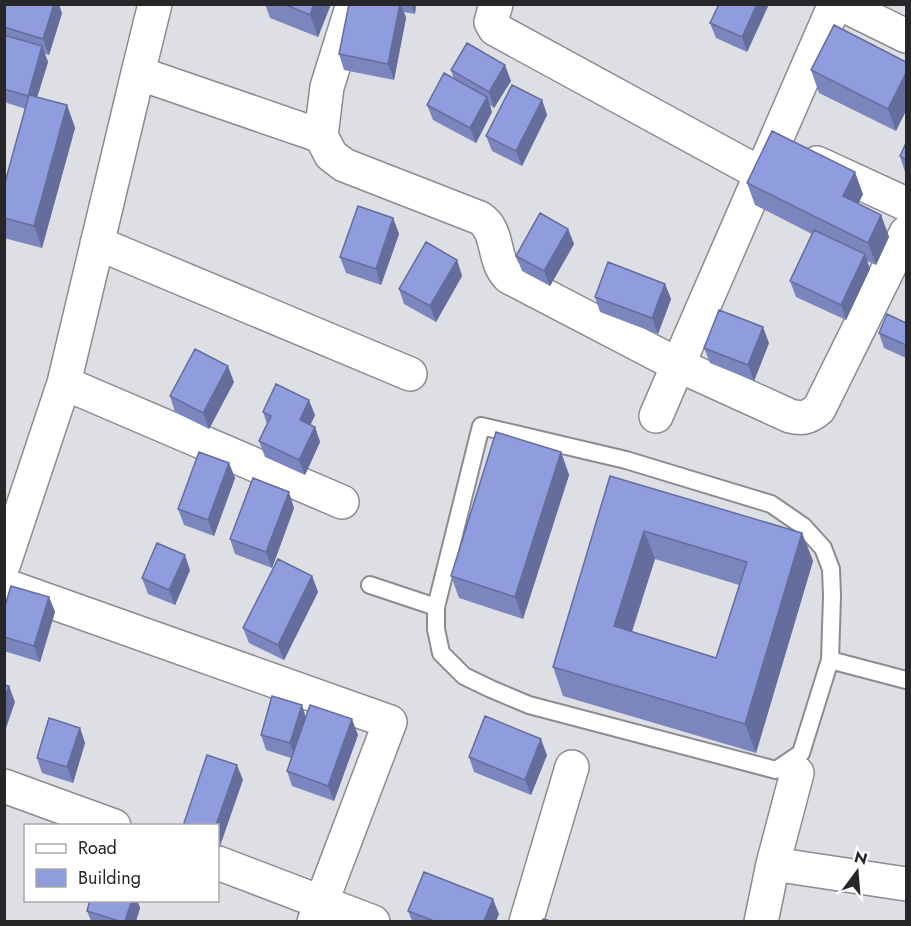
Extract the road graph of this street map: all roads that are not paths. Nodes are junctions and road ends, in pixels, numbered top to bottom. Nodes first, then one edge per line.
1 (155, 4) edge
2 (353, 4) edge
3 (496, 4) edge
4 (835, 4) edge
5 (841, 4) edge
6 (906, 36) edge
7 (138, 73) junction
8 (321, 136) junction
9 (775, 143) junction
10 (761, 174) junction
11 (906, 204) edge
12 (906, 233) edge
13 (97, 243) junction
14 (678, 364) junction
15 (410, 374) dead end
16 (64, 383) junction
17 (656, 416) dead end
18 (342, 502) dead end
19 (4, 563) edge
20 (4, 585) edge
21 (370, 585) dead end
22 (436, 607) junction
23 (830, 660) junction
24 (906, 680) edge
25 (572, 767) dead end
26 (797, 773) dead end
27 (4, 786) edge
28 (111, 824) edge
29 (219, 863) edge
30 (773, 864) junction
31 (906, 884) edge
32 (318, 911) edge
33 (374, 921) edge
34 (526, 921) edge
35 (761, 921) edge

1 - 7 street
2 - 8 street
3 - 10 street
4 - 9 street
5 - 6 street
7 - 8 street
7 - 13 street
8 - 14 street
9 - 10 street
9 - 11 street
10 - 14 street
12 - 14 street
13 - 15 street
13 - 16 street
14 - 17 street
16 - 18 street
16 - 19 street
20 - 32 street
21 - 22 lane
22 - 23 lane
22 - 23 lane
23 - 24 lane
25 - 34 street
26 - 30 street
27 - 28 street
29 - 32 street
30 - 31 street
30 - 35 street
32 - 33 street

